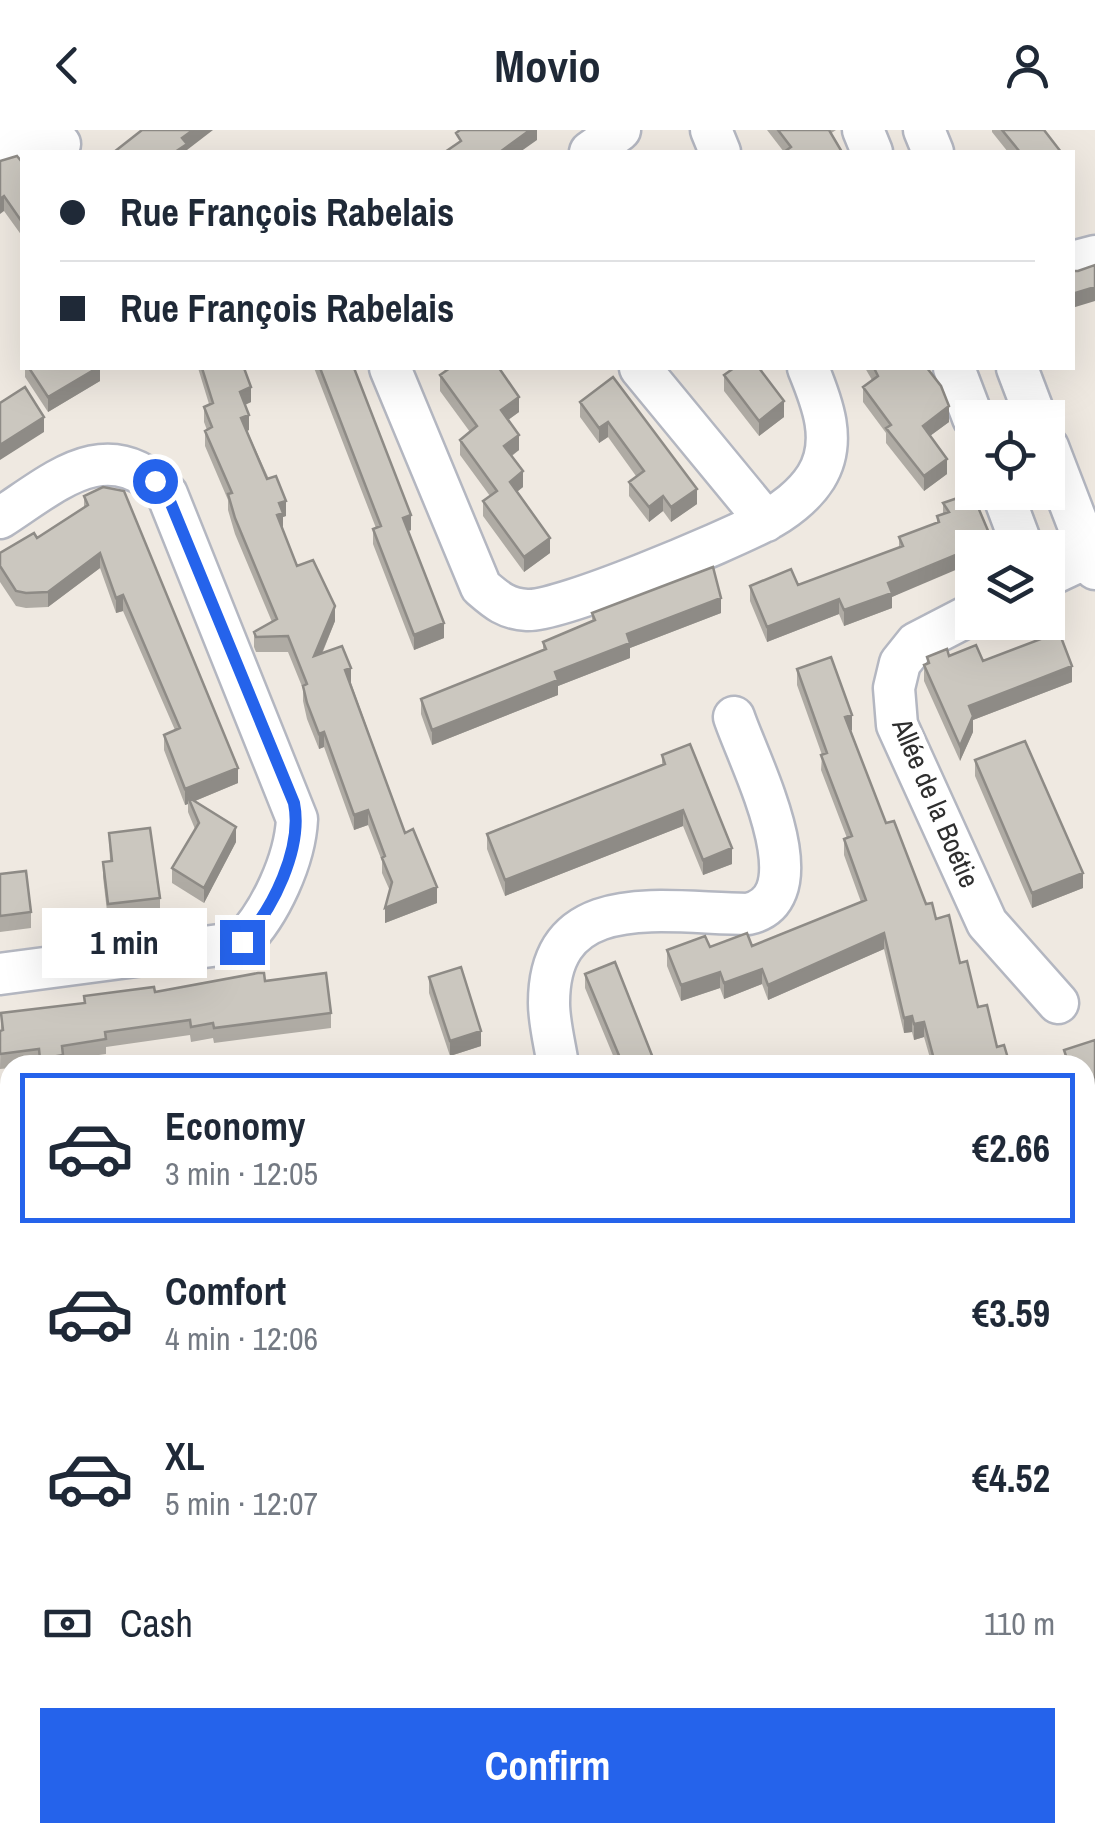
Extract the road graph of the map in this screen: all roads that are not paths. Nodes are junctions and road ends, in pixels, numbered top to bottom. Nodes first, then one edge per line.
1 (620, 130) edge
2 (68, 142) edge
3 (593, 150) edge
4 (0, 154) edge
5 (391, 370) edge
6 (642, 370) edge
7 (809, 370) edge
8 (955, 370) edge
9 (1017, 370) edge
10 (966, 400) edge
11 (1029, 400) edge
12 (1065, 490) edge
13 (0, 518) edge
14 (766, 520) junction
15 (1093, 560) edge
16 (1065, 570) edge
17 (955, 623) edge
18 (734, 717) dead end
19 (0, 974) edge
20 (1058, 1004) dead end
21 (557, 1055) edge

1 - 3 street
2 - 4 street
5 - 14 street
6 - 14 street
7 - 14 street
8 - 10 street
9 - 11 street
12 - 15 street
13 - 19 street
15 - 16 street
17 - 20 street, Allée de la Boétie
18 - 21 street

